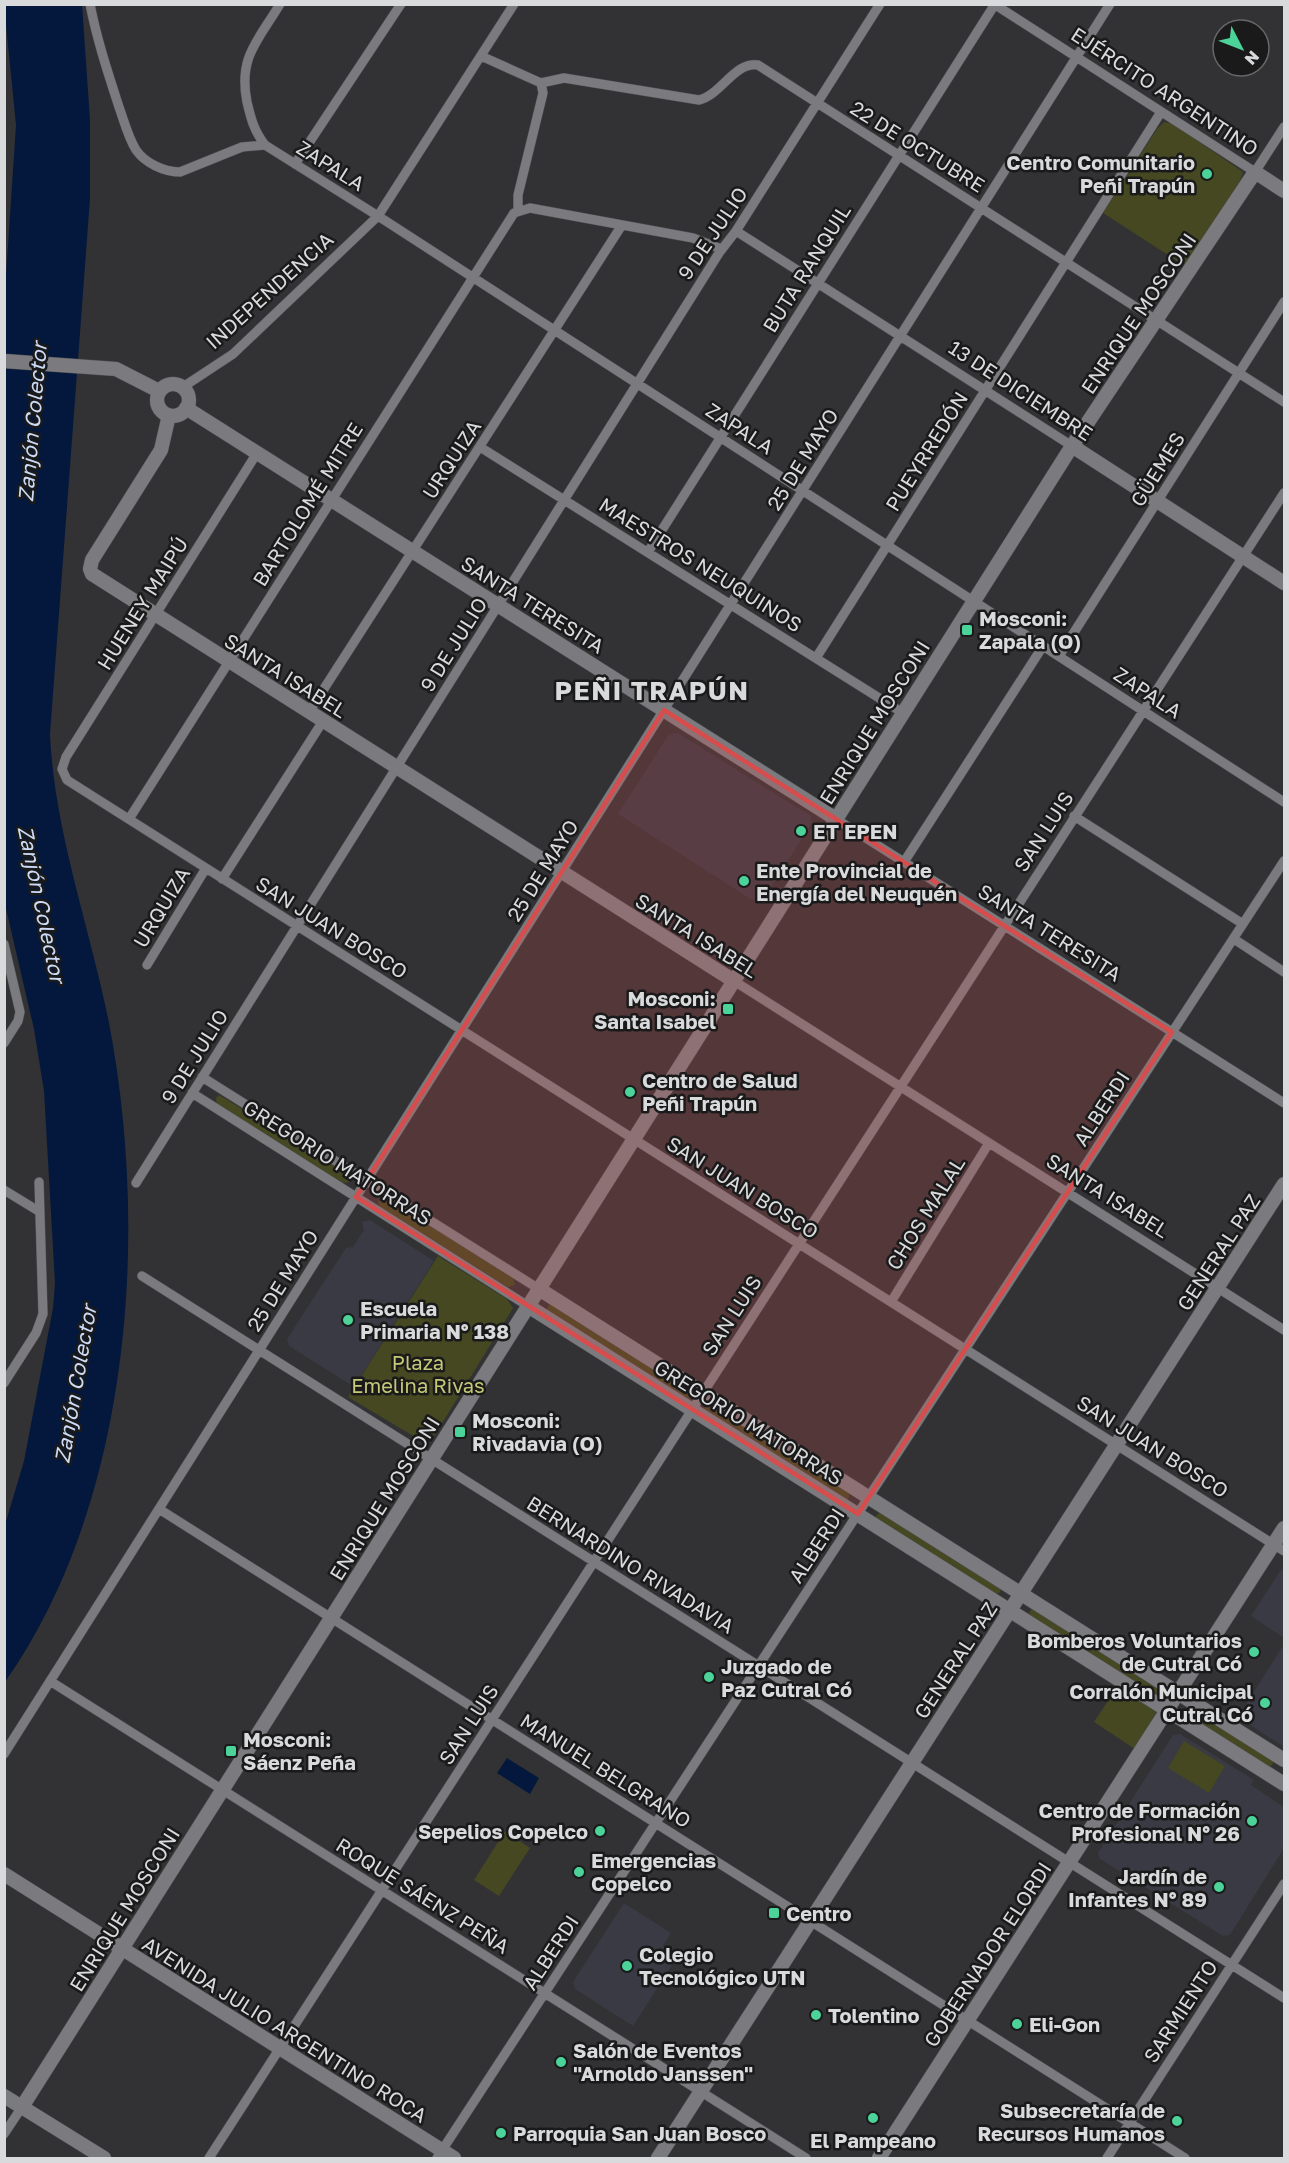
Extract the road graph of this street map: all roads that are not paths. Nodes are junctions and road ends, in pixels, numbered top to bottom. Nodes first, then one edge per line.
1 (90, 4) edge
2 (280, 4) edge
3 (401, 4) edge
4 (514, 4) edge
5 (880, 4) edge
6 (1110, 4) edge
7 (994, 5) edge
8 (481, 56) junction
9 (1077, 58) junction
10 (541, 83) junction
11 (817, 104) junction
12 (1161, 112) junction
13 (1284, 127) edge
14 (265, 145) junction
15 (899, 156) junction
16 (294, 164) junction
17 (1255, 172) junction
18 (1284, 190) edge
19 (982, 208) junction
20 (518, 210) junction
21 (378, 216) junction
22 (622, 225) junction
23 (736, 231) junction
24 (722, 249) junction
25 (1066, 262) junction
26 (472, 276) junction
27 (818, 283) junction
28 (1284, 302) edge
29 (1157, 320) junction
30 (555, 330) junction
31 (901, 336) junction
32 (4, 361) edge
33 (1239, 373) junction
34 (637, 383) junction
35 (183, 387) junction
36 (159, 391) junction
37 (985, 391) junction
38 (1284, 402) edge
39 (186, 408) junction
40 (170, 415) junction
41 (720, 437) junction
42 (1072, 446) junction
43 (480, 447) junction
44 (257, 453) junction
45 (803, 490) junction
46 (1284, 493) edge
47 (331, 500) junction
48 (564, 500) junction
49 (1158, 501) junction
50 (888, 545) junction
51 (413, 551) junction
52 (648, 552) junction
53 (1242, 556) junction
54 (1284, 583) edge
55 (974, 601) junction
56 (731, 604) junction
57 (498, 605) junction
58 (156, 615) junction
59 (1043, 646) junction
60 (1059, 656) junction
61 (816, 658) junction
62 (229, 661) junction
63 (664, 710) junction
64 (1142, 710) junction
65 (309, 712) junction
66 (903, 712) junction
67 (323, 721) junction
68 (396, 767) junction
69 (63, 773) joint
70 (1284, 802) edge
71 (1074, 816) junction
72 (129, 819) junction
73 (836, 819) junction
74 (1284, 861) edge
75 (904, 862) junction
76 (206, 868) junction
77 (562, 873) junction
78 (222, 879) junction
79 (1243, 924) junction
80 (1004, 925) junction
81 (297, 926) junction
82 (1234, 939) junction
83 (4, 944) edge
84 (147, 965) dead end
85 (1284, 972) edge
86 (734, 981) junction
87 (462, 1030) junction
88 (1172, 1032) junction
89 (4, 1043) edge
90 (202, 1077) junction
91 (900, 1086) junction
92 (192, 1093) junction
93 (1284, 1103) edge
94 (634, 1139) junction
95 (989, 1143) junction
96 (367, 1180) junction
97 (39, 1182) dead end
98 (136, 1183) dead end
99 (1284, 1184) edge
100 (4, 1190) edge
101 (1068, 1192) junction
102 (356, 1197) junction
103 (40, 1212) junction
104 (799, 1243) junction
105 (142, 1275) dead end
106 (1218, 1287) junction
107 (539, 1289) junction
108 (891, 1302) junction
109 (528, 1306) junction
110 (1284, 1329) edge
111 (966, 1349) junction
112 (260, 1350) junction
113 (4, 1383) edge
114 (703, 1392) junction
115 (692, 1409) junction
116 (1117, 1445) junction
117 (431, 1459) junction
118 (868, 1497) junction
119 (159, 1509) junction
120 (858, 1514) junction
121 (1284, 1528) edge
122 (1279, 1548) edge
123 (594, 1561) junction
124 (1021, 1594) junction
125 (1010, 1610) junction
126 (331, 1618) junction
127 (759, 1666) junction
128 (50, 1681) junction
129 (1178, 1693) junction
130 (1167, 1710) junction
131 (492, 1719) junction
132 (4, 1754) edge
133 (1284, 1760) edge
134 (912, 1763) junction
135 (1284, 1784) edge
136 (222, 1790) junction
137 (656, 1823) junction
138 (1070, 1862) junction
139 (4, 1874) edge
140 (1284, 1884) edge
141 (382, 1891) junction
142 (810, 1921) junction
143 (122, 1948) junction
144 (1232, 1965) junction
145 (545, 1993) junction
146 (1284, 1998) edge
147 (968, 2021) junction
148 (280, 2049) junction
149 (701, 2092) junction
150 (4, 2096) edge
151 (22, 2107) junction
152 (1130, 2123) junction
153 (4, 2134) edge
154 (444, 2156) edge
155 (104, 2158) edge
156 (209, 2158) edge
157 (658, 2158) edge
158 (806, 2158) edge
159 (879, 2158) edge
160 (1107, 2158) edge
161 (1185, 2158) edge

1 - 14 street
2 - 14 street
3 - 16 street
4 - 8 street, INDEPENDENCIA
5 - 11 street, 9 DE JULIO
6 - 9 street, 25 DE MAYO
7 - 9 street, EJÉRCITO ARGENTINO
7 - 15 street, BUTA RANQUIL
8 - 10 street
8 - 21 street, INDEPENDENCIA
9 - 12 street, EJÉRCITO ARGENTINO
9 - 19 street, 25 DE MAYO
10 - 11 street, 22 DE OCTUBRE
10 - 20 street
11 - 15 street, 22 DE OCTUBRE
11 - 23 street, 9 DE JULIO
12 - 17 street, EJÉRCITO ARGENTINO
12 - 25 street, PUEYRREDÓN
13 - 17 street, ENRIQUE MOSCONI
14 - 16 street, ZAPALA
15 - 19 street, 22 DE OCTUBRE
15 - 27 street, BUTA RANQUIL
16 - 21 street, ZAPALA
17 - 18 main road, EJÉRCITO ARGENTINO
17 - 29 main road, ENRIQUE MOSCONI
19 - 25 street, 22 DE OCTUBRE
19 - 31 street, 25 DE MAYO
20 - 22 street
20 - 26 street, BARTOLOMÉ MITRE
21 - 26 street, ZAPALA
21 - 35 street, INDEPENDENCIA
22 - 24 street
22 - 30 street, URQUIZA
23 - 24 street, 9 DE JULIO
23 - 27 street, 13 DE DICIEMBRE
24 - 34 street, 9 DE JULIO
25 - 29 street, 22 DE OCTUBRE
25 - 37 street, PUEYRREDÓN
26 - 30 street, ZAPALA
26 - 47 street, BARTOLOMÉ MITRE
27 - 31 street, 13 DE DICIEMBRE
27 - 41 street, BUTA RANQUIL
28 - 33 street, GÜEMES
29 - 33 street, 22 DE OCTUBRE
29 - 42 main road, ENRIQUE MOSCONI
30 - 34 street, ZAPALA
30 - 43 street, URQUIZA
31 - 37 street, 13 DE DICIEMBRE
31 - 45 street, 25 DE MAYO
32 - 36 main road
33 - 38 street, 22 DE OCTUBRE
33 - 49 street, GÜEMES
34 - 41 street, ZAPALA
34 - 48 street, 9 DE JULIO
35 - 36 main road
35 - 39 main road
36 - 40 main road
37 - 42 street, 13 DE DICIEMBRE
37 - 50 street, PUEYRREDÓN
39 - 40 main road
39 - 44 main road, SANTA TERESITA
40 - 58 main road, SANTA ISABEL
41 - 45 street, ZAPALA
41 - 52 street, BUTA RANQUIL
42 - 49 main road, 13 DE DICIEMBRE
42 - 55 main road, ENRIQUE MOSCONI
43 - 48 street, MAESTROS NEUQUINOS
43 - 51 street, URQUIZA
44 - 47 main road, SANTA TERESITA
44 - 58 street, HUENEY MAIPÚ
45 - 50 street, ZAPALA
45 - 56 street, 25 DE MAYO
46 - 53 street, SAN LUIS
47 - 51 main road, SANTA TERESITA
47 - 62 street, BARTOLOMÉ MITRE
48 - 52 street, MAESTROS NEUQUINOS
48 - 57 street, 9 DE JULIO
49 - 53 main road, 13 DE DICIEMBRE
49 - 60 street, GÜEMES
50 - 55 street, ZAPALA
50 - 61 street, PUEYRREDÓN
51 - 57 main road, SANTA TERESITA
51 - 65 street, URQUIZA
52 - 56 street, MAESTROS NEUQUINOS
53 - 54 main road, 13 DE DICIEMBRE
53 - 64 street, SAN LUIS
55 - 59 street, ZAPALA
55 - 66 main road, ENRIQUE MOSCONI
56 - 61 street, MAESTROS NEUQUINOS
56 - 63 street, 25 DE MAYO
57 - 63 main road, SANTA TERESITA
57 - 68 street, 9 DE JULIO
58 - 62 main road, SANTA ISABEL
58 - 69 street, HUENEY MAIPÚ
59 - 60 street, ZAPALA
59 - 75 street
60 - 64 street, ZAPALA
61 - 66 street, MAESTROS NEUQUINOS
62 - 65 main road, SANTA ISABEL
62 - 72 street, BARTOLOMÉ MITRE
63 - 73 main road, SANTA TERESITA
63 - 77 street, 25 DE MAYO
64 - 70 street, ZAPALA
64 - 71 street, SAN LUIS
65 - 67 main road, SANTA ISABEL
66 - 73 main road, ENRIQUE MOSCONI
67 - 68 main road, SANTA ISABEL
67 - 78 street, URQUIZA
68 - 77 main road, SANTA ISABEL
68 - 81 street, 9 DE JULIO
69 - 72 street, SAN JUAN BOSCO
71 - 79 street
71 - 80 street, SAN LUIS
72 - 76 street, SAN JUAN BOSCO
73 - 75 street, SANTA TERESITA
73 - 86 main road, ENRIQUE MOSCONI
74 - 79 street, ALBERDI
75 - 80 street, SANTA TERESITA
76 - 78 street, SAN JUAN BOSCO
76 - 84 street, URQUIZA
77 - 86 main road, SANTA ISABEL
77 - 87 street, 25 DE MAYO
78 - 81 street, SAN JUAN BOSCO
79 - 82 street, ALBERDI
80 - 88 street, SANTA TERESITA
80 - 91 street, SAN LUIS
81 - 87 street, SAN JUAN BOSCO
81 - 90 street, 9 DE JULIO
82 - 85 street
82 - 88 street, ALBERDI
83 - 89 street
86 - 91 street, SANTA ISABEL
86 - 94 main road, ENRIQUE MOSCONI
87 - 94 street, SAN JUAN BOSCO
87 - 96 street, 25 DE MAYO
88 - 93 street, SANTA TERESITA
88 - 101 street, ALBERDI
90 - 92 street, 9 DE JULIO
90 - 96 street, GREGORIO MATORRAS
91 - 95 street, SANTA ISABEL
91 - 104 street, SAN LUIS
92 - 98 street, 9 DE JULIO
92 - 102 street, GREGORIO MATORRAS
94 - 104 street, SAN JUAN BOSCO
94 - 107 main road, ENRIQUE MOSCONI
95 - 101 street, SANTA ISABEL
95 - 108 street, CHOS MALAL
96 - 102 street, 25 DE MAYO
96 - 107 street, GREGORIO MATORRAS
97 - 103 street
99 - 106 main road, GENERAL PAZ
100 - 103 street
101 - 106 street, SANTA ISABEL
101 - 111 street, ALBERDI
102 - 109 street, GREGORIO MATORRAS
102 - 112 street, 25 DE MAYO
103 - 113 street
104 - 108 street, SAN JUAN BOSCO
104 - 114 street, SAN LUIS
105 - 112 street, BERNARDINO RIVADAVIA
106 - 110 street, SANTA ISABEL
106 - 116 main road, GENERAL PAZ
107 - 109 main road, ENRIQUE MOSCONI
107 - 114 main road, GREGORIO MATORRAS
108 - 111 street, SAN JUAN BOSCO
109 - 115 main road, GREGORIO MATORRAS
109 - 117 main road, ENRIQUE MOSCONI
111 - 116 street, SAN JUAN BOSCO
111 - 118 street, ALBERDI
112 - 117 street, BERNARDINO RIVADAVIA
112 - 119 street, 25 DE MAYO
114 - 115 street, SAN LUIS
114 - 118 main road, GREGORIO MATORRAS
115 - 120 main road, GREGORIO MATORRAS
115 - 123 street, SAN LUIS
116 - 122 street, SAN JUAN BOSCO
116 - 124 main road, GENERAL PAZ
117 - 123 street, BERNARDINO RIVADAVIA
117 - 126 main road, ENRIQUE MOSCONI
118 - 120 street, ALBERDI
118 - 124 main road, GREGORIO MATORRAS
119 - 126 street, MANUEL BELGRANO
119 - 128 street, 25 DE MAYO
120 - 125 main road, GREGORIO MATORRAS
120 - 127 street, ALBERDI
121 - 122 main road, GOBERNADOR ELORDI
122 - 129 main road, GOBERNADOR ELORDI
123 - 127 street, BERNARDINO RIVADAVIA
123 - 131 street, SAN LUIS
124 - 125 main road, GENERAL PAZ
124 - 129 main road, GREGORIO MATORRAS
125 - 130 main road, GREGORIO MATORRAS
125 - 134 main road, GENERAL PAZ
126 - 131 street, MANUEL BELGRANO
126 - 136 main road, ENRIQUE MOSCONI
127 - 134 street, BERNARDINO RIVADAVIA
127 - 137 street, ALBERDI
128 - 132 street, 25 DE MAYO
128 - 136 street, ROQUE SÁENZ PEÑA
129 - 130 main road, GOBERNADOR ELORDI
129 - 133 main road, GREGORIO MATORRAS
130 - 135 main road, GREGORIO MATORRAS
130 - 138 main road, GOBERNADOR ELORDI
131 - 137 street, MANUEL BELGRANO
131 - 141 street, SAN LUIS
134 - 138 street, BERNARDINO RIVADAVIA
134 - 142 main road, GENERAL PAZ
136 - 141 street, ROQUE SÁENZ PEÑA
136 - 143 main road, ENRIQUE MOSCONI
137 - 142 street, MANUEL BELGRANO
137 - 145 street, ALBERDI
138 - 144 street, BERNARDINO RIVADAVIA
138 - 147 main road, GOBERNADOR ELORDI
139 - 143 main road, AVENIDA JULIO ARGENTINO ROCA
140 - 144 street, SARMIENTO
141 - 145 street, ROQUE SÁENZ PEÑA
141 - 148 street, SAN LUIS
142 - 147 street, MANUEL BELGRANO
142 - 149 main road, GENERAL PAZ
143 - 148 main road, AVENIDA JULIO ARGENTINO ROCA
143 - 151 main road, ENRIQUE MOSCONI
144 - 146 street, BERNARDINO RIVADAVIA
144 - 152 street, SARMIENTO
145 - 149 street, ROQUE SÁENZ PEÑA
145 - 154 street, ALBERDI
147 - 152 street, MANUEL BELGRANO
147 - 159 main road, GOBERNADOR ELORDI
148 - 154 main road, AVENIDA JULIO ARGENTINO ROCA
148 - 156 street, SAN LUIS
149 - 157 main road, GENERAL PAZ
149 - 158 street, ROQUE SÁENZ PEÑA
150 - 151 main road
151 - 153 street, ENRIQUE MOSCONI
151 - 155 main road
152 - 160 street, SARMIENTO
152 - 161 street, MANUEL BELGRANO

